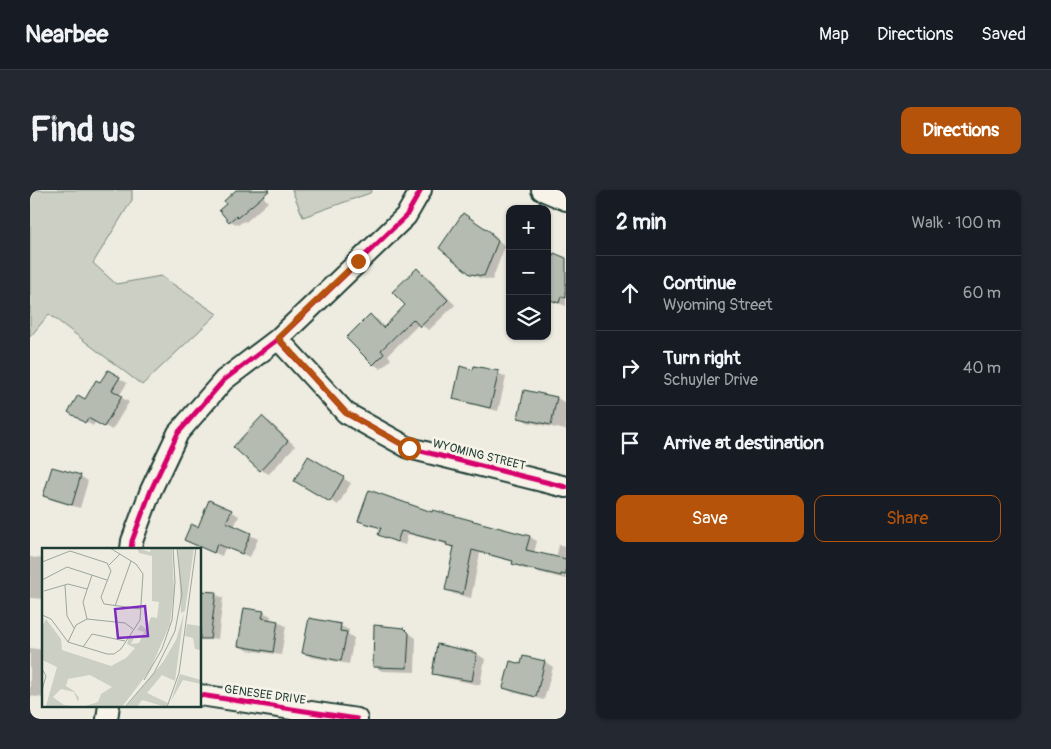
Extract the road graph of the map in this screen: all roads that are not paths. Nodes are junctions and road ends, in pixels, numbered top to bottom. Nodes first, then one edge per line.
1 (421, 190) edge
2 (542, 190) edge
3 (566, 200) edge
4 (278, 338) junction
5 (566, 487) edge
6 (131, 548) edge
7 (201, 695) edge
8 (109, 706) edge
9 (107, 719) edge
10 (357, 719) edge

1 - 4 street
2 - 3 street
4 - 5 street, WYOMING STREET
4 - 6 street
7 - 10 street, GENESEE DRIVE
8 - 9 street

